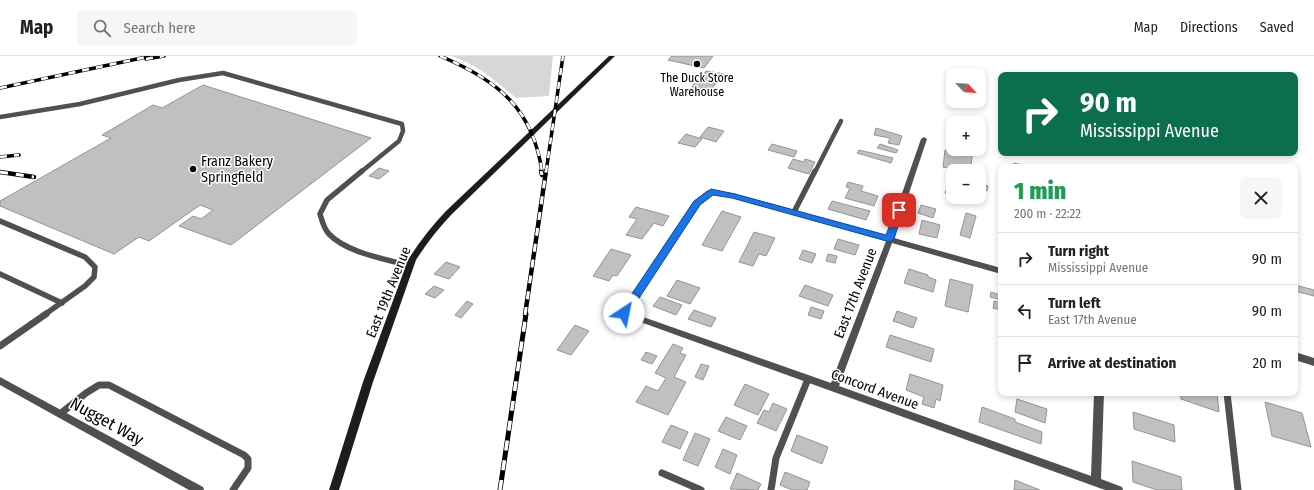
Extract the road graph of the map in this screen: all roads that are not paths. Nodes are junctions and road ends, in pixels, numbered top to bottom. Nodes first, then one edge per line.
1 (612, 56) edge
2 (0, 117) edge
3 (841, 121) dead end
4 (924, 139) dead end
5 (794, 212) junction
6 (0, 222) edge
7 (890, 239) junction
8 (410, 266) junction
9 (998, 270) edge
10 (0, 274) edge
11 (62, 303) junction
12 (0, 346) edge
13 (1298, 357) edge
14 (1314, 362) edge
15 (808, 379) junction
16 (0, 381) edge
17 (833, 389) junction
18 (1098, 396) edge
19 (1226, 396) edge
20 (60, 414) junction
21 (662, 473) dead end
22 (1096, 482) junction
23 (199, 490) edge
24 (233, 490) edge
25 (334, 490) edge
26 (701, 490) edge
27 (771, 490) edge
28 (1118, 490) edge
29 (1238, 490) edge

1 - 8 street, East 19th Avenue
2 - 8 lane
3 - 5 lane
4 - 7 street, East 17th Avenue
5 - 7 street
5 - 15 street, Concord Avenue
6 - 11 lane
7 - 9 street
7 - 17 street, East 17th Avenue
8 - 25 street, East 19th Avenue
10 - 11 lane
11 - 12 lane
13 - 14 street
15 - 17 street, Concord Avenue
15 - 27 lane
16 - 20 street, Nugget Way
17 - 22 street, Concord Avenue
18 - 22 street
19 - 29 lane
20 - 23 street, Nugget Way
20 - 24 lane
21 - 26 lane
22 - 28 street, Concord Avenue

